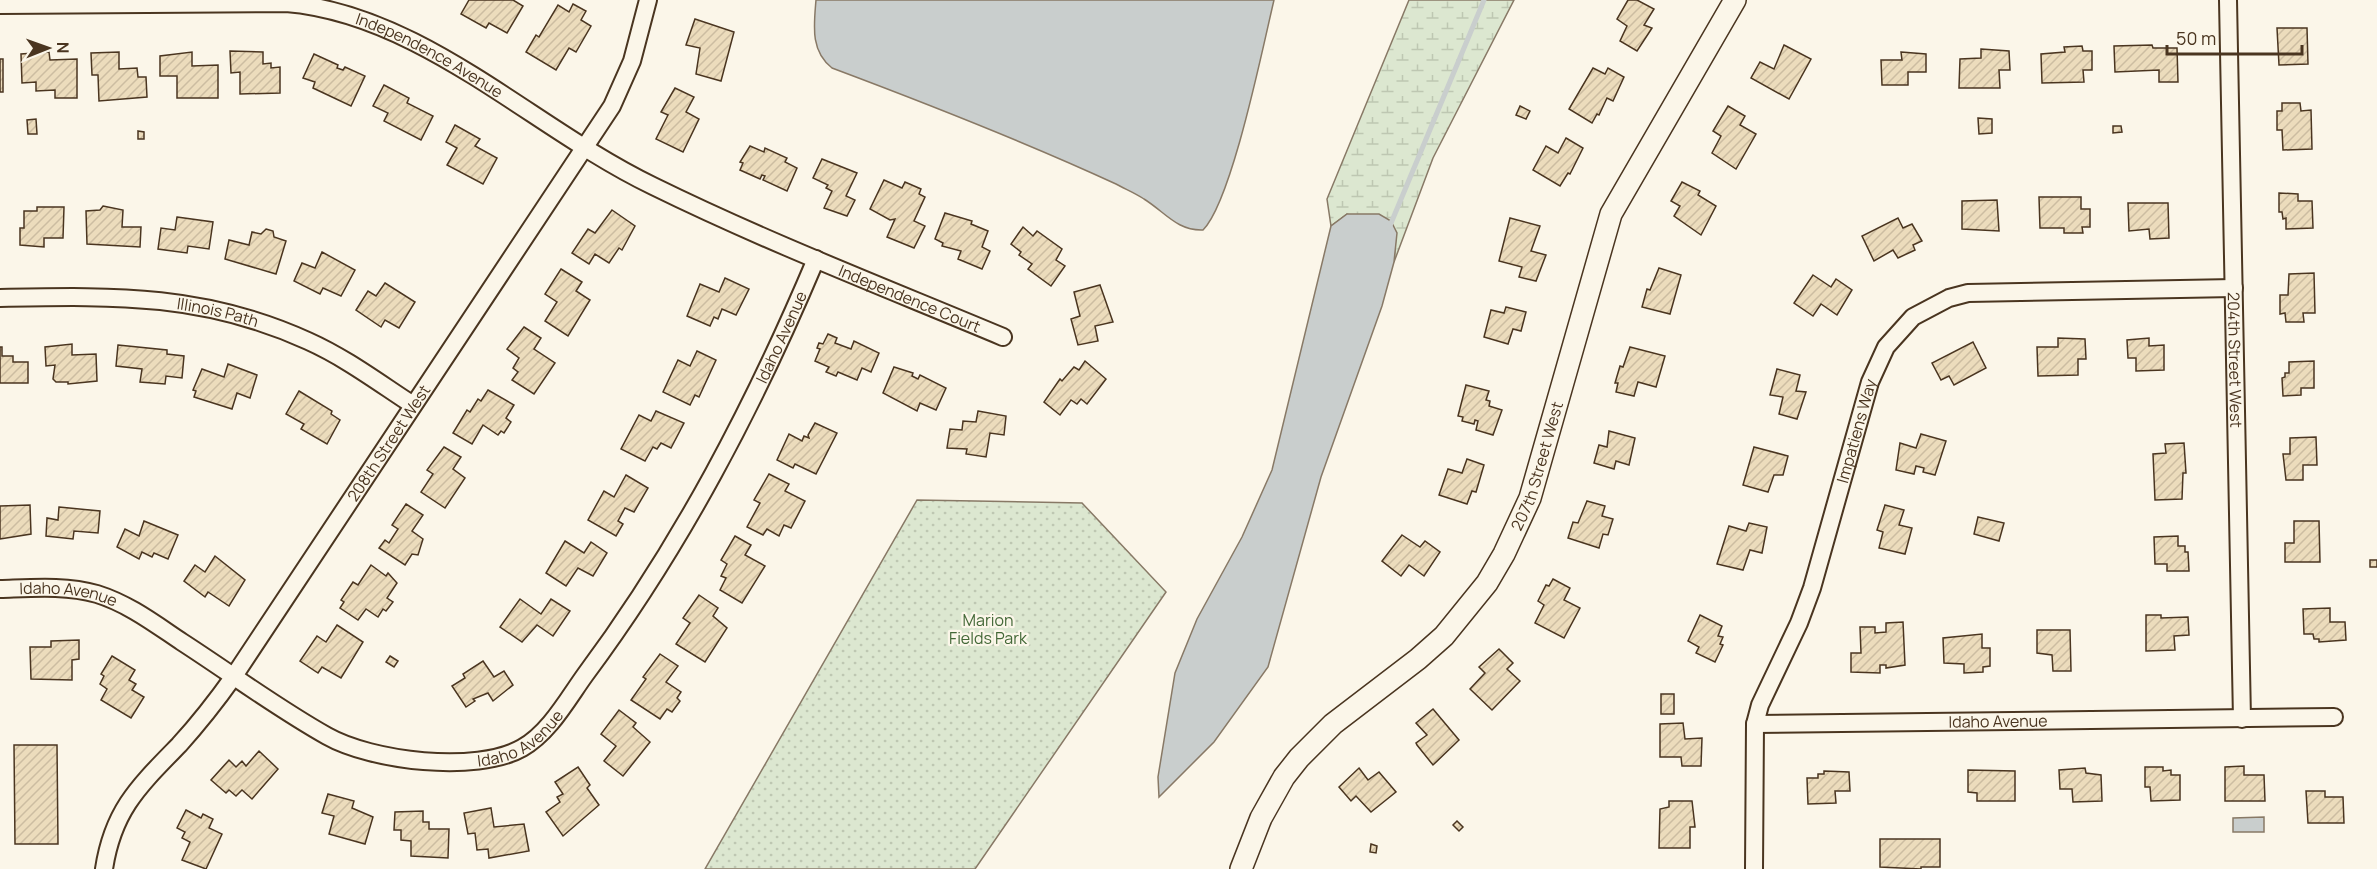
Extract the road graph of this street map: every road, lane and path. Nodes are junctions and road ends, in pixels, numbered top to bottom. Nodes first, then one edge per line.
1 (648, 0) edge
2 (1735, 0) edge
3 (2228, 0) edge
4 (5, 3) edge
5 (585, 147) junction
6 (816, 259) junction
7 (2234, 288) junction
8 (0, 297) edge
9 (1003, 337) dead end
10 (413, 405) junction
11 (0, 589) edge
12 (234, 676) junction
13 (2334, 717) dead end
14 (2242, 719) junction
15 (1755, 724) junction
16 (104, 869) edge
17 (1241, 869) edge
18 (1754, 869) edge

1 - 5 street, 208th Street West
2 - 17 street, 207th Street West
3 - 7 street, 204th Street West
4 - 5 street, Independence Avenue
5 - 6 street, Independence Avenue
5 - 10 street, 208th Street West
6 - 9 street, Independence Court
6 - 12 street, Idaho Avenue
7 - 14 street, 204th Street West
7 - 15 street, Impatiens Way
8 - 10 street, Illinois Path
10 - 12 street, 208th Street West
11 - 12 street, Idaho Avenue
12 - 16 street, 208th Street West
13 - 14 street, Idaho Avenue
14 - 15 street, Idaho Avenue
15 - 18 street, Impatiens Way

